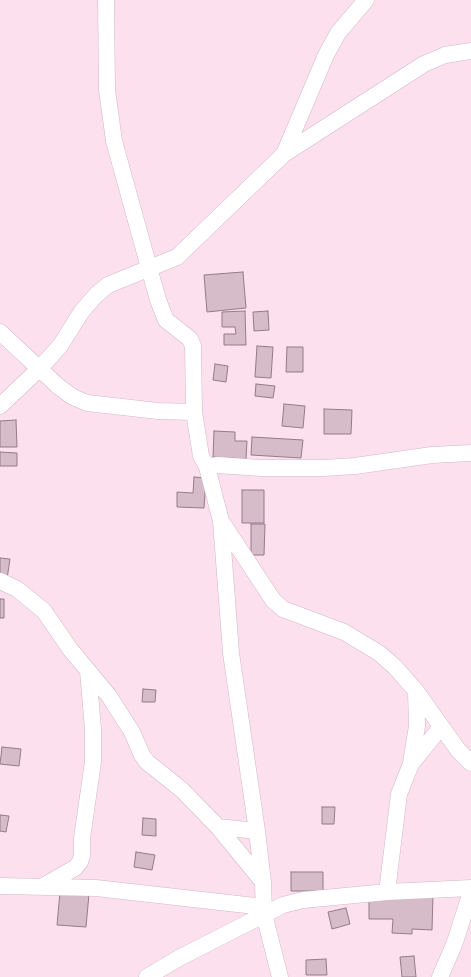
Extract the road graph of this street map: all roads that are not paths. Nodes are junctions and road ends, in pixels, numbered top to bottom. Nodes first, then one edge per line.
1 (106, 0) edge
2 (366, 0) edge
3 (471, 51) edge
4 (284, 154) junction
5 (148, 270) junction
6 (0, 332) edge
7 (39, 369) junction
8 (0, 406) edge
9 (194, 412) junction
10 (471, 453) edge
11 (207, 467) junction
12 (221, 521) junction
13 (0, 581) edge
14 (88, 671) junction
15 (416, 691) junction
16 (441, 727) junction
17 (471, 763) edge
18 (411, 764) junction
19 (218, 827) junction
20 (257, 830) junction
21 (263, 882) junction
22 (0, 886) edge
23 (41, 887) junction
24 (471, 888) edge
25 (387, 892) junction
26 (471, 892) edge
27 (264, 910) junction
28 (147, 977) edge
29 (280, 977) edge
30 (440, 977) edge

1 - 5 street
2 - 4 street
3 - 4 street
4 - 5 street
5 - 7 street
5 - 9 street
6 - 7 street
7 - 8 street
7 - 9 street
9 - 11 street
10 - 11 street
11 - 12 street
12 - 15 street
12 - 20 street
13 - 14 street
14 - 19 street
14 - 23 street
15 - 16 street
15 - 18 street
16 - 17 street
16 - 18 street
18 - 25 street
19 - 20 street
19 - 21 street
20 - 21 street
21 - 27 street
22 - 23 street
23 - 27 street
24 - 25 street
25 - 27 street
26 - 30 street
27 - 28 street
27 - 29 street

